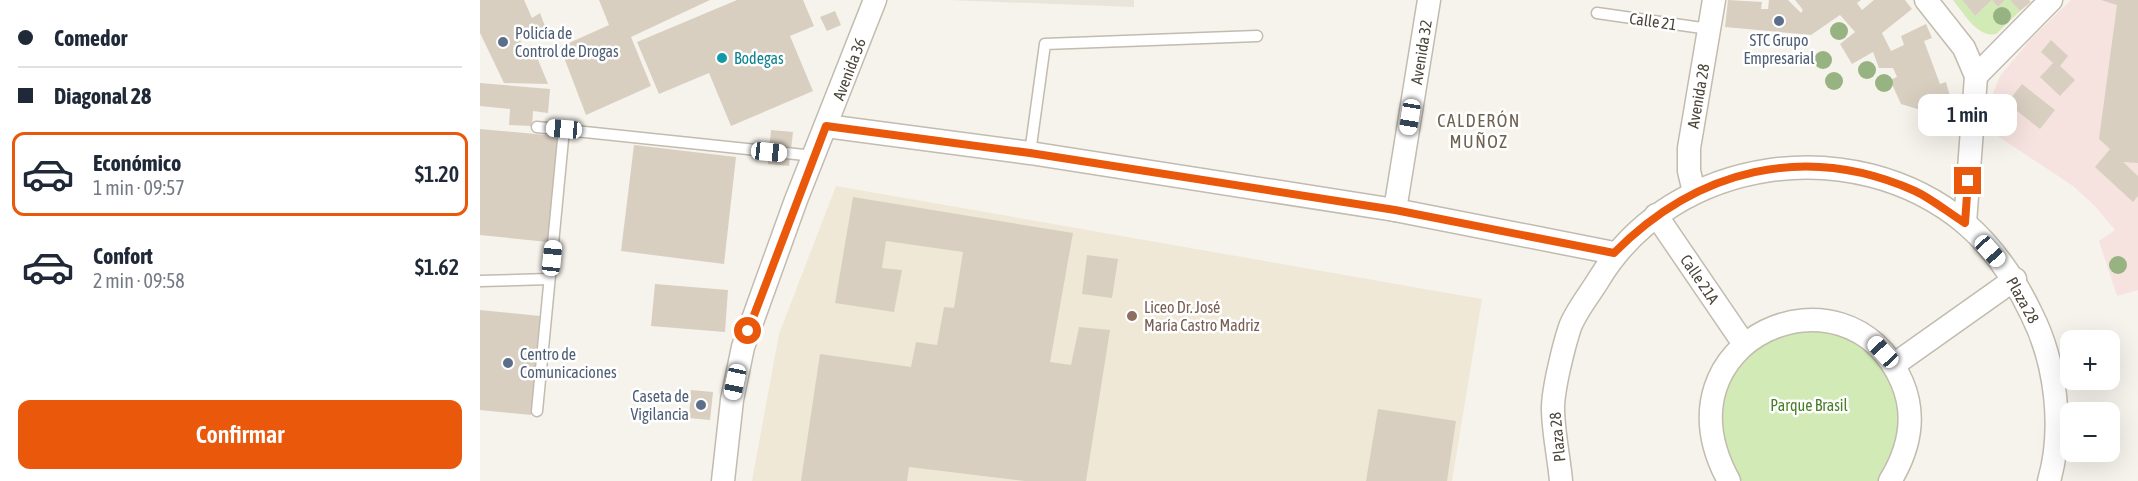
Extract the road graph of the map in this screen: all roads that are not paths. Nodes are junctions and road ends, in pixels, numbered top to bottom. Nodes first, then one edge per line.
1 (875, 0) edge
2 (1429, 0) edge
3 (1714, 0) edge
4 (1926, 0) edge
5 (2051, 0) edge
6 (1598, 13) dead end
7 (1709, 29) junction
8 (1257, 36) dead end
9 (1976, 76) junction
10 (826, 126) junction
11 (537, 127) dead end
12 (564, 129) junction
13 (1030, 153) junction
14 (814, 156) junction
15 (1694, 192) junction
16 (1395, 210) junction
17 (1656, 215) junction
18 (1965, 223) junction
19 (1614, 253) junction
20 (549, 279) junction
21 (2015, 279) junction
22 (480, 281) edge
23 (1744, 344) junction
24 (1895, 364) junction
25 (537, 411) dead end
26 (723, 481) edge
27 (1562, 481) edge
28 (1729, 481) edge
29 (1890, 481) edge
30 (2049, 481) edge

1 - 10 street, Avenida 36
2 - 16 street, Avenida 32
3 - 7 street, Avenida 28
4 - 9 street
5 - 9 street
6 - 7 lane, Calle 21
7 - 15 street, Avenida 28
8 - 13 lane
9 - 18 street
10 - 13 street
10 - 14 street, Avenida 36
11 - 12 lane
12 - 14 lane
12 - 20 lane
13 - 16 street
14 - 26 street, Avenida 36
15 - 17 street, Plaza 28
15 - 18 street, Plaza 28
16 - 19 street
17 - 19 street, Plaza 28
17 - 23 street, Calle 21A
18 - 21 street, Plaza 28
19 - 27 street, Plaza 28
20 - 22 lane
20 - 25 lane
21 - 24 street
21 - 30 street, Plaza 28
23 - 24 street
23 - 28 street
24 - 29 street

